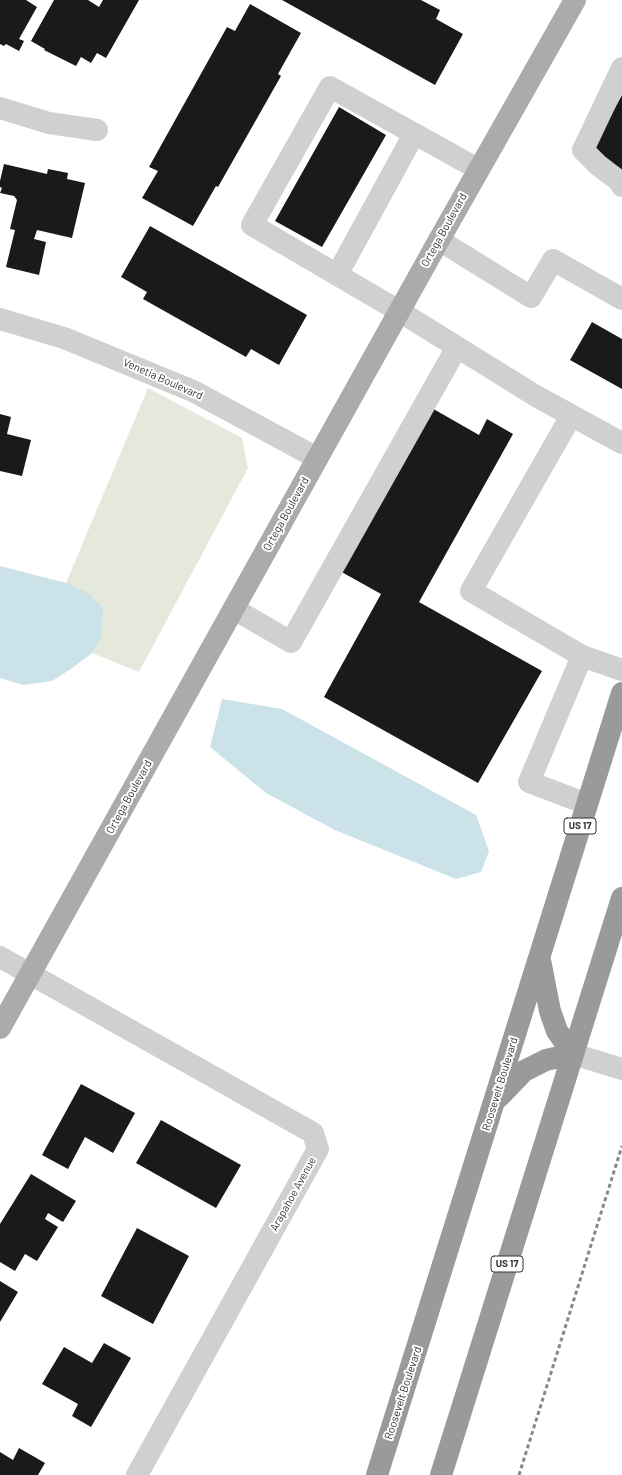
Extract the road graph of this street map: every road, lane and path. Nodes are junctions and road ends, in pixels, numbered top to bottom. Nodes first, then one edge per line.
1 (575, 0) edge
2 (622, 68) edge
3 (0, 108) edge
4 (98, 130) dead end
5 (414, 134) junction
6 (478, 169) junction
7 (622, 186) edge
8 (438, 240) junction
9 (337, 275) junction
10 (622, 299) edge
11 (399, 311) junction
12 (0, 319) edge
13 (457, 347) junction
14 (571, 416) junction
15 (622, 443) edge
16 (317, 458) junction
17 (234, 608) junction
18 (582, 656) junction
19 (622, 670) edge
20 (622, 693) edge
21 (587, 804) junction
22 (622, 898) edge
23 (0, 957) edge
24 (539, 958) junction
25 (30, 974) junction
26 (0, 1028) edge
27 (573, 1054) junction
28 (622, 1069) edge
29 (494, 1103) junction
30 (137, 1475) edge
31 (377, 1475) edge
32 (441, 1475) edge

1 - 6 main road, Ortega Boulevard
2 - 7 street
3 - 4 street
5 - 6 street
5 - 9 street
5 - 9 street
6 - 8 main road, Ortega Boulevard
8 - 10 street
8 - 11 main road, Ortega Boulevard
9 - 11 street
11 - 13 street
11 - 16 main road, Ortega Boulevard
12 - 16 street, Venetia Boulevard
13 - 14 street
13 - 17 street
14 - 15 street
14 - 18 street
16 - 17 main road, Ortega Boulevard
17 - 25 main road, Ortega Boulevard
18 - 19 street
18 - 21 street
20 - 21 highway, Roosevelt Boulevard / US 17
21 - 24 highway, Roosevelt Boulevard / US 17
22 - 27 highway, US 17
23 - 25 street, Arapahoe Avenue
24 - 27 highway
24 - 29 highway, Roosevelt Boulevard / US 17
25 - 26 main road, Ortega Boulevard
25 - 30 street, Arapahoe Avenue
27 - 28 street
27 - 29 highway
27 - 32 highway, US 17
29 - 31 highway, Roosevelt Boulevard / US 17

